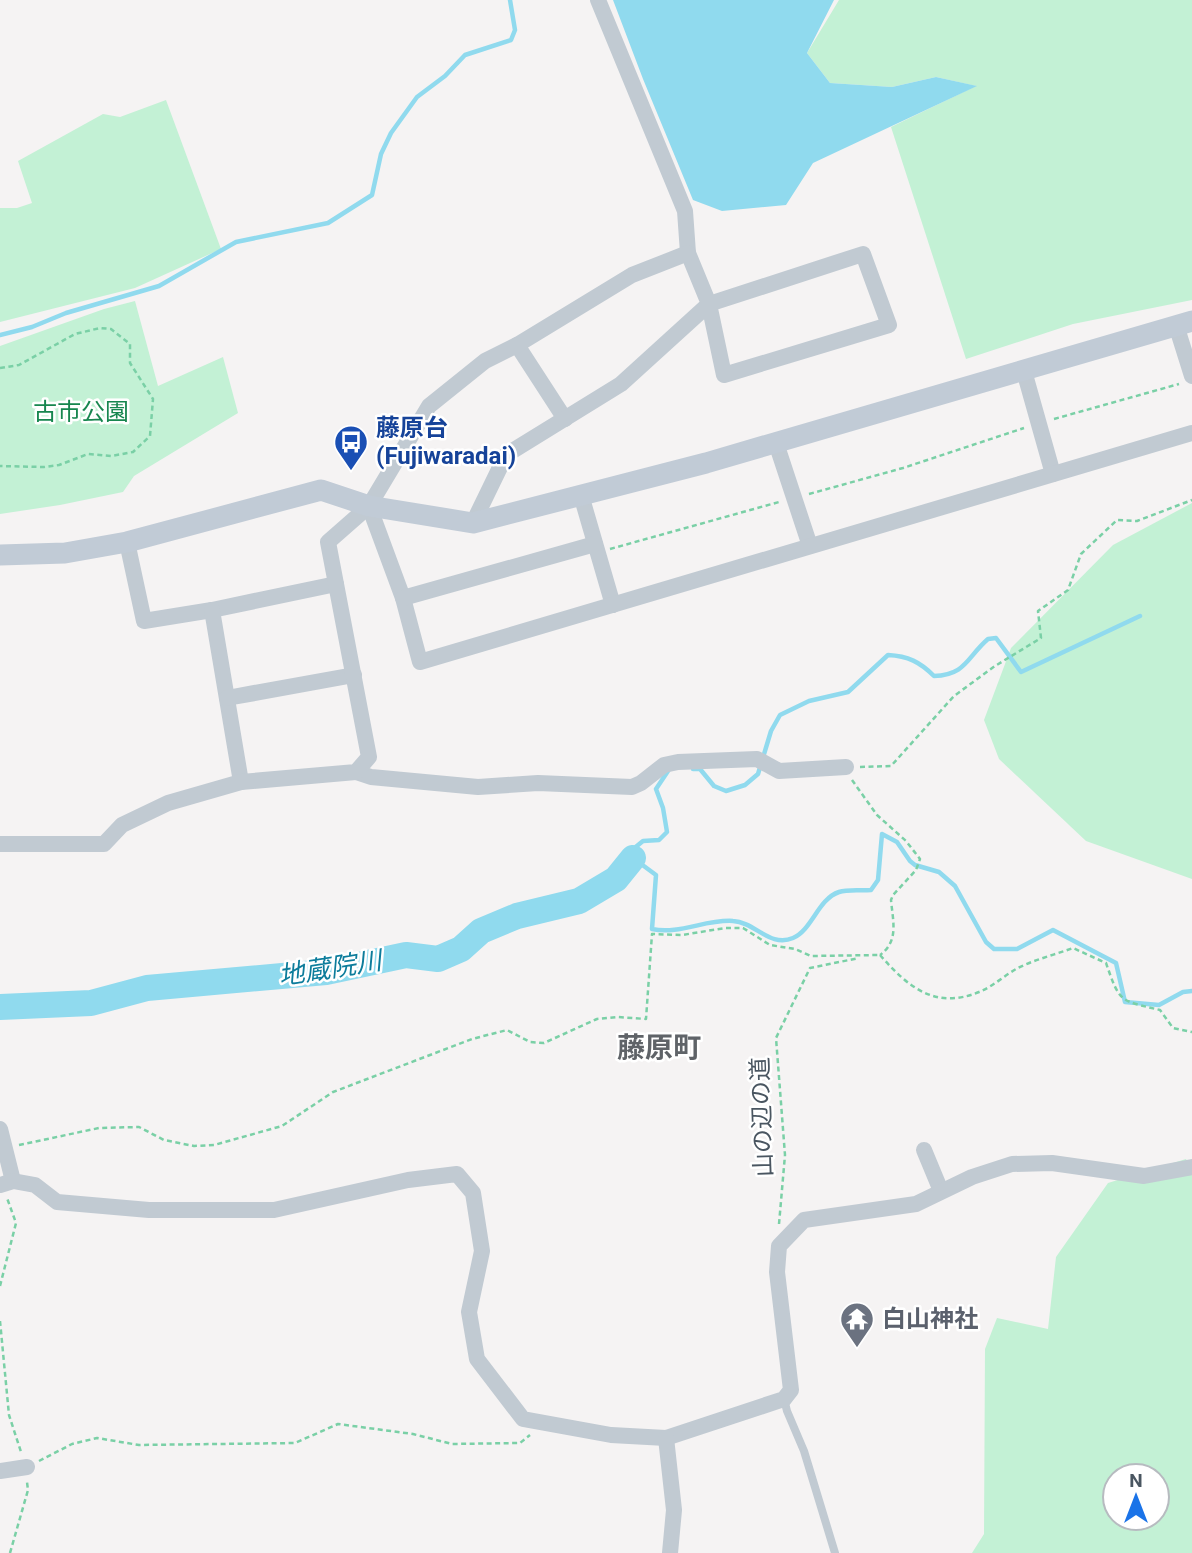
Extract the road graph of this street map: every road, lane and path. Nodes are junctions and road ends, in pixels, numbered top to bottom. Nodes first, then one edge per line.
1 (598, 0) edge
2 (688, 253) junction
3 (709, 303) junction
4 (1184, 323) edge
5 (517, 345) junction
6 (0, 368) edge
7 (1024, 371) junction
8 (1186, 380) edge
9 (565, 419) junction
10 (1038, 423) junction
11 (1192, 433) edge
12 (776, 443) junction
13 (0, 466) edge
14 (1053, 474) junction
15 (581, 495) junction
16 (794, 498) junction
17 (1192, 500) edge
18 (369, 506) junction
19 (473, 523) junction
20 (127, 542) junction
21 (810, 546) junction
22 (596, 549) junction
23 (0, 555) edge
24 (336, 584) junction
25 (403, 598) junction
26 (613, 605) junction
27 (212, 610) junction
28 (354, 675) junction
29 (227, 698) junction
30 (846, 767) junction
31 (356, 772) junction
32 (241, 782) junction
33 (0, 844) edge
34 (866, 956) junction
35 (880, 956) junction
36 (1192, 1032) edge
37 (0, 1129) edge
38 (6, 1147) junction
39 (924, 1150) dead end
40 (1192, 1167) edge
41 (5, 1184) edge
42 (941, 1191) junction
43 (779, 1246) junction
44 (0, 1286) edge
45 (0, 1321) edge
46 (784, 1399) junction
47 (543, 1424) junction
48 (666, 1438) junction
49 (27, 1467) junction
50 (0, 1471) edge
51 (10, 1553) edge
52 (670, 1553) edge
53 (835, 1553) edge

1 - 2 street
2 - 3 street
2 - 5 street
3 - 3 street
3 - 9 street
4 - 7 street
4 - 8 street
5 - 9 street
5 - 18 street
6 - 13 path
7 - 10 street
7 - 12 street
8 - 10 path
9 - 19 street
10 - 14 street
10 - 16 path
11 - 14 street
12 - 15 street
12 - 16 street
14 - 21 street
15 - 19 street
15 - 22 street
16 - 21 street
16 - 22 path
17 - 30 path
18 - 19 street
18 - 20 street
18 - 24 street
18 - 25 street
20 - 23 street
20 - 27 street
21 - 26 street
22 - 25 street
22 - 26 street
24 - 27 street
24 - 28 street
25 - 26 street
27 - 29 street
28 - 29 street
28 - 31 street
29 - 32 street
30 - 31 street
30 - 35 path
31 - 32 street
32 - 33 street
34 - 35 path
34 - 38 path
34 - 43 path, 山の辺の道
35 - 36 path
37 - 38 street
38 - 41 street
39 - 42 street
40 - 42 street
41 - 44 path
41 - 47 street
42 - 43 street
43 - 46 street
45 - 49 path
46 - 48 street
46 - 53 lane
47 - 48 street
47 - 49 path
48 - 52 street
49 - 50 street
49 - 51 path

